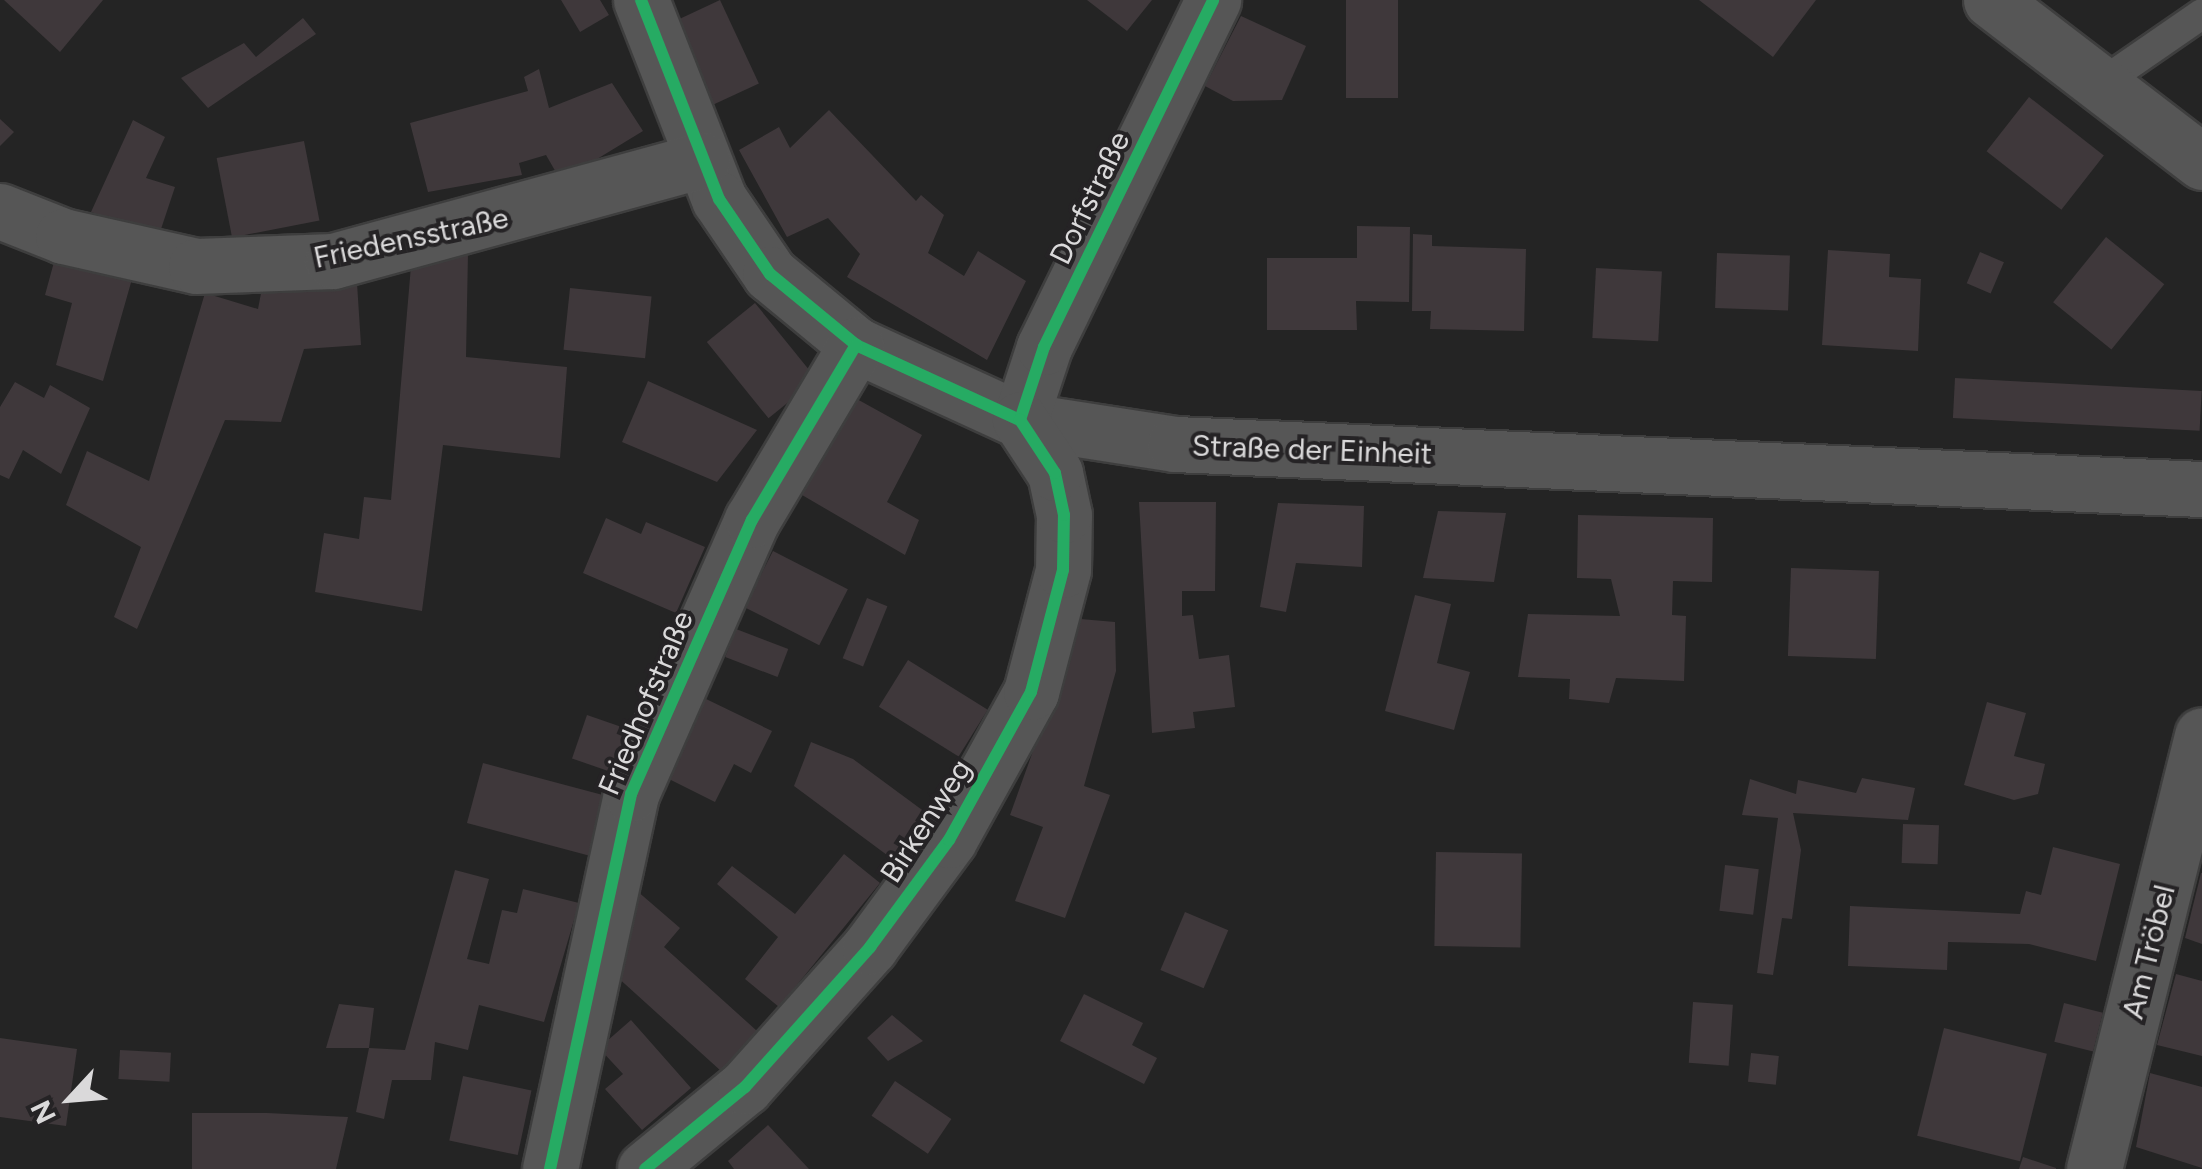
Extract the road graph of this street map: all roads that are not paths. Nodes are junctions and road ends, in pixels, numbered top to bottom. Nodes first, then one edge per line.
1 (641, 0) edge
2 (1212, 0) edge
3 (1991, 0) edge
4 (2202, 14) edge
5 (2100, 84) junction
6 (702, 160) junction
7 (2202, 162) edge
8 (0, 211) edge
9 (856, 345) junction
10 (1020, 420) junction
11 (2202, 489) edge
12 (2202, 735) edge
13 (550, 1169) edge
14 (646, 1169) edge
15 (2094, 1169) edge

1 - 6 street, Straße der Einheit
2 - 10 street, Dorfstraße
3 - 5 street
4 - 5 lane
5 - 7 street
6 - 8 street, Friedensstraße
6 - 9 street, Straße der Einheit
9 - 10 street, Straße der Einheit
9 - 13 street, Friedhofstraße
10 - 11 street, Straße der Einheit
10 - 14 street, Birkenweg
12 - 15 street, Am Tröbel

